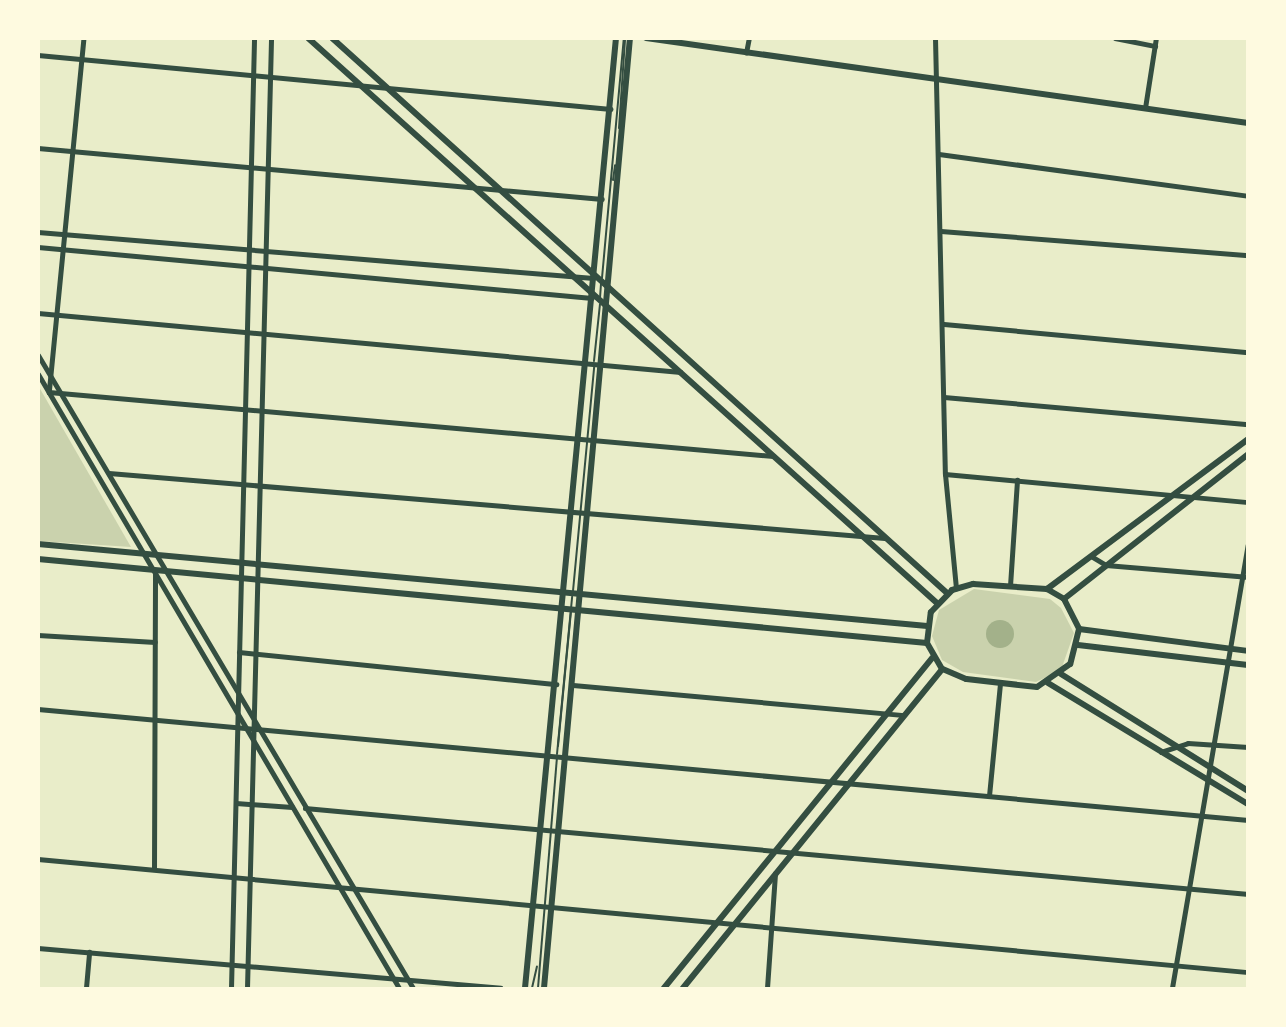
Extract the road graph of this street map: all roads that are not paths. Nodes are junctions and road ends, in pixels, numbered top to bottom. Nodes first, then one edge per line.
1 (84, 38) edge
2 (254, 38) edge
3 (271, 38) edge
4 (308, 38) edge
5 (332, 38) edge
6 (616, 38) edge
7 (624, 38) edge
8 (630, 38) edge
9 (646, 38) edge
10 (748, 38) edge
11 (935, 38) edge
12 (1115, 38) edge
13 (1156, 38) edge
14 (1155, 46) junction
15 (746, 53) junction
16 (38, 55) edge
17 (82, 59) junction
18 (253, 73) junction
19 (270, 74) junction
20 (936, 78) junction
21 (364, 85) junction
22 (387, 88) junction
23 (611, 109) junction
24 (1145, 109) junction
25 (1248, 123) edge
26 (38, 148) edge
27 (73, 152) junction
28 (939, 154) junction
29 (248, 169) junction
30 (266, 171) junction
31 (475, 187) junction
32 (499, 189) junction
33 (1248, 196) edge
34 (603, 199) junction
35 (941, 231) junction
36 (38, 232) edge
37 (65, 234) junction
38 (38, 247) edge
39 (63, 249) junction
40 (246, 249) junction
41 (265, 251) junction
42 (1248, 255) edge
43 (246, 267) junction
44 (264, 268) junction
45 (577, 278) junction
46 (594, 279) junction
47 (601, 284) junction
48 (609, 289) junction
49 (592, 296) junction
50 (600, 300) junction
51 (607, 306) junction
52 (38, 313) edge
53 (56, 315) junction
54 (944, 324) junction
55 (244, 332) junction
56 (658, 332) junction
57 (262, 334) junction
58 (649, 344) junction
59 (1248, 352) edge
60 (38, 355) edge
61 (594, 364) junction
62 (681, 372) junction
63 (38, 374) edge
64 (51, 376) junction
65 (49, 392) junction
66 (61, 393) junction
67 (944, 397) junction
68 (243, 409) junction
69 (261, 411) junction
70 (1248, 424) edge
71 (584, 439) junction
72 (1248, 439) edge
73 (595, 440) junction
74 (1248, 454) edge
75 (774, 457) junction
76 (109, 473) junction
77 (945, 474) junction
78 (1017, 480) junction
79 (820, 481) junction
80 (241, 485) junction
81 (259, 486) junction
82 (811, 490) junction
83 (1173, 494) junction
84 (1194, 496) junction
85 (1248, 502) edge
86 (577, 515) junction
87 (589, 516) junction
88 (884, 538) junction
89 (867, 541) junction
90 (38, 544) edge
91 (1248, 545) edge
92 (146, 554) junction
93 (158, 555) junction
94 (1091, 556) junction
95 (38, 558) edge
96 (240, 565) junction
97 (1106, 565) junction
98 (257, 567) junction
99 (155, 569) junction
100 (168, 571) junction
101 (1245, 577) edge
102 (239, 580) junction
103 (257, 582) junction
104 (1010, 586) junction
105 (956, 588) junction
106 (1047, 589) junction
107 (947, 593) junction
108 (573, 595) junction
109 (1064, 599) junction
110 (937, 603) junction
111 (567, 608) junction
112 (579, 609) junction
113 (927, 626) junction
114 (1079, 629) junction
115 (38, 635) edge
116 (155, 642) junction
117 (927, 643) junction
118 (1078, 645) junction
119 (1230, 649) junction
120 (1248, 651) edge
121 (239, 652) junction
122 (255, 654) junction
123 (932, 658) junction
124 (1228, 663) junction
125 (1248, 665) edge
126 (942, 669) junction
127 (1061, 674) junction
128 (1000, 682) junction
129 (1048, 683) junction
130 (557, 684) junction
131 (573, 685) junction
132 (238, 693) junction
133 (38, 709) edge
134 (239, 713) junction
135 (886, 714) junction
136 (905, 715) junction
137 (253, 717) junction
138 (155, 720) junction
139 (238, 728) junction
140 (253, 729) junction
141 (253, 737) junction
142 (1214, 744) junction
143 (1171, 745) junction
144 (1248, 747) edge
145 (1161, 752) junction
146 (554, 756) junction
147 (566, 757) junction
148 (1210, 768) junction
149 (1208, 779) junction
150 (831, 782) junction
151 (848, 784) junction
152 (1248, 791) edge
153 (989, 796) junction
154 (236, 803) junction
155 (251, 804) junction
156 (1248, 804) edge
157 (293, 807) junction
158 (305, 808) junction
159 (1201, 817) junction
160 (1248, 820) edge
161 (547, 829) junction
162 (559, 830) junction
163 (776, 851) junction
164 (792, 852) junction
165 (38, 859) edge
166 (154, 869) junction
167 (775, 873) junction
168 (233, 877) junction
169 (250, 878) junction
170 (340, 886) junction
171 (351, 887) junction
172 (1189, 889) junction
173 (1248, 894) edge
174 (540, 903) junction
175 (553, 904) junction
176 (719, 920) junction
177 (737, 922) junction
178 (771, 925) junction
179 (38, 947) edge
180 (89, 952) junction
181 (1176, 961) junction
182 (538, 962) junction
183 (231, 965) junction
184 (247, 966) junction
185 (1248, 972) edge
186 (393, 979) junction
187 (408, 980) junction
188 (86, 989) edge
189 (231, 989) edge
190 (247, 989) edge
191 (399, 989) edge
192 (413, 989) edge
193 (500, 989) edge
194 (525, 989) edge
195 (532, 989) edge
196 (538, 989) edge
197 (544, 989) edge
198 (664, 989) edge
199 (683, 989) edge
200 (767, 989) edge
201 (1172, 989) edge

1 - 17 street
2 - 18 street
3 - 19 street
4 - 21 main road
5 - 22 main road
6 - 23 main road
7 - 47 lane
8 - 48 main road
9 - 15 main road
10 - 15 street
11 - 20 street
12 - 14 street
13 - 14 street
14 - 24 street
15 - 20 main road
16 - 17 street
17 - 18 street
17 - 27 street
18 - 19 street
18 - 29 street
19 - 21 street
19 - 30 street
20 - 24 main road
20 - 28 street
21 - 22 street
21 - 31 main road
22 - 23 street
22 - 32 main road
23 - 34 main road
24 - 25 main road
26 - 27 street
27 - 29 street
27 - 37 street
28 - 33 street
28 - 35 street
29 - 30 street
29 - 40 street
30 - 31 street
30 - 41 street
31 - 32 street
31 - 45 main road
32 - 34 street
32 - 46 main road
34 - 46 main road
35 - 42 street
35 - 54 street
36 - 37 street
37 - 39 street
37 - 40 street
38 - 39 street
39 - 43 street
39 - 53 street
40 - 41 street
40 - 43 street
41 - 44 street
41 - 45 street
43 - 44 street
43 - 55 street
44 - 49 street
44 - 57 street
45 - 46 street
45 - 49 main road
46 - 47 main road
46 - 49 main road
47 - 48 main road
47 - 50 lane
48 - 51 main road
48 - 56 main road
49 - 50 main road
49 - 61 main road
50 - 51 main road
50 - 61 lane
51 - 58 main road
51 - 61 main road
52 - 53 street
53 - 55 street
53 - 64 street
54 - 59 street
54 - 67 street
55 - 57 street
55 - 68 street
56 - 58 main road
56 - 79 main road
57 - 61 street
57 - 69 street
58 - 62 main road
60 - 64 street
61 - 62 street
61 - 71 main road
61 - 73 main road
62 - 75 main road
63 - 65 street
64 - 65 street
64 - 66 street
65 - 66 street
65 - 92 street
66 - 68 street
66 - 76 street
67 - 70 street
67 - 77 street
68 - 69 street
68 - 80 street
69 - 71 street
69 - 81 street
71 - 73 street
71 - 86 main road
72 - 83 main road
73 - 75 street
73 - 87 main road
74 - 84 main road
75 - 82 main road
76 - 80 street
76 - 93 street
77 - 78 street
77 - 105 street
78 - 83 street
78 - 104 street
79 - 82 main road
79 - 88 main road
80 - 81 street
80 - 96 street
81 - 86 street
81 - 98 street
82 - 89 main road
83 - 84 street
83 - 94 main road
84 - 85 street
84 - 97 main road
86 - 87 street
86 - 108 main road
87 - 89 street
87 - 108 main road
88 - 89 street
88 - 107 main road
89 - 110 main road
90 - 92 main road
91 - 101 street
92 - 93 main road
92 - 99 street
93 - 96 main road
93 - 100 street
94 - 97 street
94 - 106 main road
95 - 99 main road
96 - 98 main road
96 - 102 street
97 - 101 street
97 - 109 main road
98 - 103 street
98 - 108 main road
99 - 100 main road
99 - 116 street
99 - 134 street
100 - 102 main road
100 - 132 street
101 - 119 street
102 - 103 main road
102 - 121 street
103 - 111 main road
103 - 122 street
104 - 105 main road
104 - 106 main road
105 - 107 main road
106 - 109 main road
107 - 110 main road
108 - 111 main road
108 - 112 main road
108 - 113 main road
109 - 114 main road
110 - 113 main road
111 - 112 main road
111 - 130 main road
111 - 146 lane
111 - 146 lane
112 - 117 main road
112 - 131 main road
113 - 117 main road
114 - 118 main road
114 - 119 main road
115 - 116 street
116 - 138 street
117 - 123 main road
118 - 124 main road
118 - 127 main road
119 - 120 main road
119 - 124 street
121 - 122 street
121 - 132 street
122 - 130 street
122 - 137 street
123 - 126 main road
123 - 135 main road
124 - 125 main road
124 - 142 street
126 - 128 main road
126 - 136 main road
127 - 129 main road
127 - 143 main road
128 - 129 main road
128 - 153 street
129 - 145 main road
130 - 146 main road
131 - 135 street
131 - 147 main road
132 - 134 street
132 - 137 street
133 - 138 street
134 - 139 street
134 - 140 street
135 - 136 street
135 - 150 main road
136 - 151 main road
137 - 140 street
138 - 139 street
138 - 166 street
139 - 140 street
139 - 154 street
140 - 141 street
140 - 146 street
140 - 158 street
141 - 155 street
141 - 157 street
142 - 143 street
142 - 144 street
142 - 148 street
143 - 145 street
143 - 148 main road
145 - 149 main road
146 - 147 street
146 - 161 main road
147 - 150 street
147 - 162 main road
148 - 149 street
148 - 152 main road
149 - 156 main road
149 - 159 street
150 - 151 street
150 - 163 main road
151 - 153 street
151 - 164 main road
153 - 159 street
154 - 155 street
154 - 168 street
155 - 157 street
155 - 169 street
157 - 170 street
158 - 161 street
158 - 171 street
159 - 160 street
159 - 172 street
161 - 162 street
161 - 174 main road
162 - 163 street
162 - 175 main road
163 - 164 street
163 - 176 main road
164 - 167 main road
164 - 172 street
165 - 166 street
166 - 168 street
167 - 177 main road
167 - 178 street
168 - 169 street
168 - 183 street
169 - 170 street
169 - 184 street
170 - 171 street
170 - 186 street
171 - 174 street
171 - 187 street
172 - 173 street
172 - 181 street
174 - 175 street
174 - 182 lane
174 - 194 main road
175 - 176 street
175 - 197 main road
176 - 177 street
176 - 198 main road
177 - 178 street
177 - 199 main road
178 - 181 street
178 - 200 street
179 - 180 street
180 - 183 street
180 - 188 street
181 - 185 street
181 - 201 street
182 - 195 lane
182 - 196 lane
183 - 184 street
183 - 189 street
184 - 186 street
184 - 190 street
186 - 187 street
186 - 191 street
187 - 192 street
187 - 193 street

